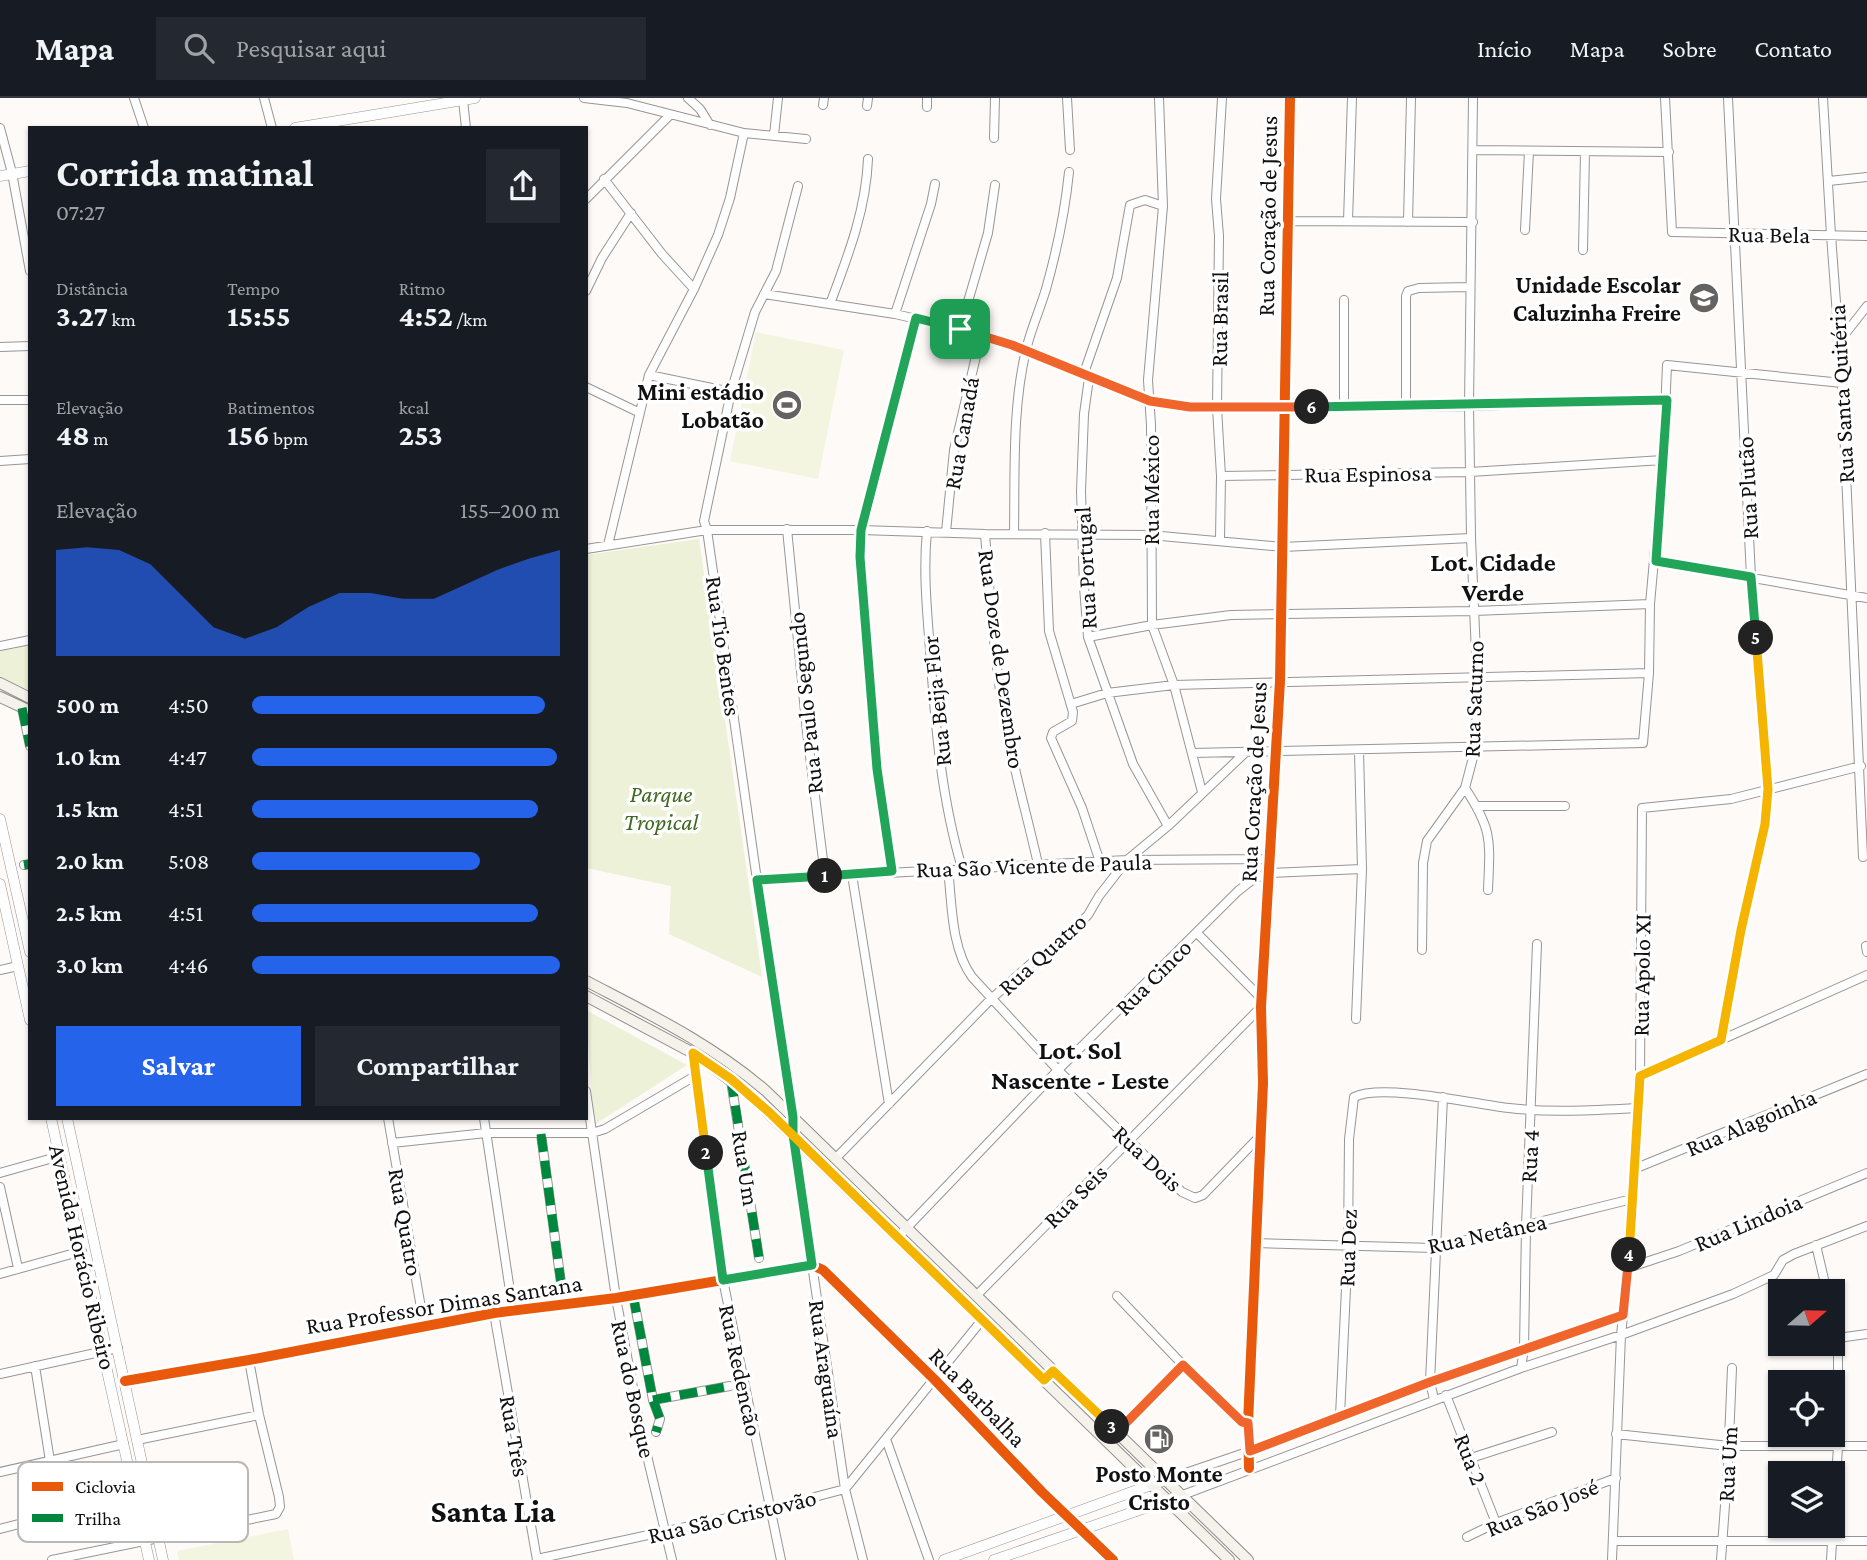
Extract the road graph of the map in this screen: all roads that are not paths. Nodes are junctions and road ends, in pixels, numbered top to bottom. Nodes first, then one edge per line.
1 (135, 98) edge
2 (264, 98) edge
3 (475, 98) edge
4 (584, 98) edge
5 (688, 98) edge
6 (778, 98) edge
7 (995, 98) edge
8 (1067, 98) edge
9 (1159, 98) edge
10 (1222, 98) edge
11 (1290, 98) edge
12 (1352, 98) edge
13 (1411, 98) edge
14 (1473, 98) edge
15 (1665, 98) edge
16 (1728, 98) edge
17 (1824, 98) edge
18 (463, 100) junction
19 (670, 115) junction
20 (143, 126) edge
21 (271, 126) edge
22 (307, 126) edge
23 (466, 126) edge
24 (710, 126) junction
25 (0, 128) edge
26 (744, 133) junction
27 (774, 135) junction
28 (994, 138) dead end
29 (806, 139) dead end
30 (1070, 150) dead end
31 (1474, 150) junction
32 (1529, 151) junction
33 (1585, 152) junction
34 (1669, 152) junction
35 (868, 159) dead end
36 (28, 171) edge
37 (1069, 172) dead end
38 (12, 173) junction
39 (0, 176) edge
40 (1867, 177) edge
41 (604, 179) junction
42 (1829, 181) junction
43 (935, 184) dead end
44 (995, 185) dead end
45 (798, 186) dead end
46 (588, 197) edge
47 (1163, 205) junction
48 (631, 214) junction
49 (1287, 221) junction
50 (1348, 221) junction
51 (1408, 222) junction
52 (1473, 222) junction
53 (1525, 230) dead end
54 (1734, 235) junction
55 (1830, 235) junction
56 (1867, 236) edge
57 (28, 250) edge
58 (1583, 250) dead end
59 (588, 287) edge
60 (1469, 287) junction
61 (694, 289) junction
62 (764, 294) junction
63 (1344, 300) dead end
64 (830, 304) junction
65 (1867, 306) edge
66 (895, 314) junction
67 (916, 318) junction
68 (960, 329) junction
69 (981, 335) junction
70 (1838, 343) junction
71 (28, 346) edge
72 (0, 347) edge
73 (1026, 351) junction
74 (1741, 372) junction
75 (649, 375) junction
76 (1087, 376) junction
77 (1842, 383) junction
78 (588, 388) edge
79 (731, 392) junction
80 (0, 400) edge
81 (28, 400) edge
82 (1667, 400) junction
83 (1150, 401) junction
84 (1406, 406) junction
85 (1469, 406) junction
86 (1345, 407) junction
87 (1217, 408) junction
88 (1284, 408) junction
89 (638, 412) junction
90 (28, 459) edge
91 (1664, 460) junction
92 (0, 461) edge
93 (1470, 472) junction
94 (1284, 474) junction
95 (1220, 476) junction
96 (787, 529) junction
97 (708, 530) junction
98 (861, 530) junction
99 (927, 531) junction
100 (946, 532) junction
101 (1014, 533) junction
102 (1045, 533) junction
103 (1082, 533) junction
104 (985, 534) junction
105 (1150, 535) junction
106 (1471, 538) junction
107 (1220, 540) junction
108 (608, 545) junction
109 (1283, 547) junction
110 (588, 549) edge
111 (1656, 561) junction
112 (1751, 577) junction
113 (1851, 596) junction
114 (1867, 598) edge
115 (1650, 604) junction
116 (1474, 611) junction
117 (1281, 614) junction
118 (1152, 625) junction
119 (1088, 637) junction
120 (28, 640) edge
121 (0, 646) edge
122 (1649, 673) junction
123 (1477, 677) junction
124 (1280, 681) junction
125 (0, 683) edge
126 (1174, 685) junction
127 (1107, 693) junction
128 (0, 697) edge
129 (28, 697) edge
130 (1071, 704) junction
131 (26, 709) edge
132 (28, 728) edge
133 (1476, 746) junction
134 (1247, 751) junction
135 (1277, 751) junction
136 (1359, 751) junction
137 (1192, 753) junction
138 (1861, 766) junction
139 (1465, 788) junction
140 (1768, 789) junction
141 (1202, 792) junction
142 (1476, 806) junction
143 (1565, 806) dead end
144 (0, 819) edge
145 (1168, 826) junction
146 (1863, 858) dead end
147 (1270, 859) junction
148 (1127, 860) junction
149 (1100, 862) junction
150 (1038, 864) junction
151 (962, 868) junction
152 (948, 869) junction
153 (1362, 869) junction
154 (892, 871) junction
155 (1268, 873) junction
156 (852, 875) junction
157 (825, 876) junction
158 (757, 880) junction
159 (0, 884) edge
160 (1488, 890) dead end
161 (1197, 933) junction
162 (28, 943) edge
163 (1537, 944) dead end
164 (1422, 950) dead end
165 (28, 964) edge
166 (18, 966) junction
167 (0, 970) edge
168 (1867, 975) edge
169 (588, 982) edge
170 (588, 997) edge
171 (990, 1000) junction
172 (1262, 1003) junction
173 (28, 1011) edge
174 (659, 1019) junction
175 (1356, 1019) dead end
176 (679, 1029) junction
177 (653, 1031) junction
178 (1721, 1040) junction
179 (673, 1042) junction
180 (693, 1053) junction
181 (1058, 1070) junction
182 (1867, 1074) edge
183 (695, 1076) junction
184 (1640, 1076) junction
185 (731, 1079) junction
186 (1443, 1097) junction
187 (889, 1104) junction
188 (588, 1105) edge
189 (1638, 1108) junction
190 (1531, 1110) junction
191 (793, 1117) junction
192 (51, 1120) edge
193 (67, 1120) edge
194 (388, 1120) edge
195 (484, 1120) edge
196 (486, 1133) junction
197 (541, 1133) junction
198 (592, 1133) junction
199 (793, 1134) junction
200 (1261, 1135) junction
201 (814, 1137) junction
202 (1129, 1141) junction
203 (392, 1143) junction
204 (806, 1147) junction
205 (60, 1156) junction
206 (836, 1158) junction
207 (1634, 1170) junction
208 (0, 1173) edge
209 (1867, 1173) edge
210 (0, 1187) edge
211 (1632, 1199) junction
212 (1867, 1226) edge
213 (1526, 1227) junction
214 (905, 1229) junction
215 (897, 1238) junction
216 (1255, 1242) junction
217 (1816, 1245) junction
218 (1348, 1246) junction
219 (1434, 1248) junction
220 (82, 1251) junction
221 (759, 1258) dead end
222 (812, 1265) junction
223 (19, 1268) junction
224 (1628, 1268) junction
225 (0, 1274) edge
226 (1824, 1279) edge
227 (723, 1280) junction
228 (561, 1283) dead end
229 (633, 1295) junction
230 (976, 1295) junction
231 (1117, 1296) dead end
232 (616, 1298) junction
233 (513, 1311) junction
234 (494, 1313) junction
235 (1623, 1315) junction
236 (982, 1320) junction
237 (424, 1325) junction
238 (1867, 1334) edge
239 (1620, 1335) junction
240 (1845, 1337) edge
241 (118, 1348) junction
242 (1524, 1349) junction
243 (104, 1352) junction
244 (249, 1360) junction
245 (1183, 1365) junction
246 (35, 1366) junction
247 (1521, 1368) junction
248 (1732, 1368) dead end
249 (1053, 1371) junction
250 (0, 1374) edge
251 (934, 1379) junction
252 (1044, 1380) junction
253 (125, 1381) junction
254 (1430, 1382) junction
255 (730, 1386) dead end
256 (1446, 1395) junction
257 (1434, 1399) junction
258 (653, 1400) junction
259 (259, 1415) junction
260 (1340, 1416) junction
261 (1248, 1423) junction
262 (656, 1432) dead end
263 (1117, 1432) junction
264 (1552, 1432) dead end
265 (1616, 1434) junction
266 (886, 1439) junction
267 (137, 1440) junction
268 (124, 1444) junction
269 (1729, 1446) junction
270 (1768, 1446) edge
271 (1845, 1446) edge
272 (1867, 1446) edge
273 (1838, 1447) edge
274 (1250, 1451) junction
275 (1471, 1458) junction
276 (50, 1461) junction
277 (45, 1462) edge
278 (128, 1462) edge
279 (141, 1462) edge
280 (18, 1468) edge
281 (1249, 1468) junction
282 (0, 1472) edge
283 (1616, 1478) junction
284 (1165, 1480) junction
285 (1151, 1485) junction
286 (845, 1489) junction
287 (1180, 1496) junction
288 (1167, 1500) junction
289 (769, 1509) junction
290 (1066, 1516) junction
291 (248, 1521) edge
292 (1496, 1523) junction
293 (18, 1524) edge
294 (0, 1529) edge
295 (666, 1531) junction
296 (1080, 1531) junction
297 (1467, 1537) dead end
298 (1613, 1541) junction
299 (1723, 1541) junction
300 (1867, 1541) edge
301 (140, 1542) edge
302 (145, 1542) edge
303 (158, 1542) edge
304 (1833, 1542) junction
305 (537, 1559) edge
306 (52, 1560) edge
307 (149, 1560) edge
308 (163, 1560) edge
309 (672, 1560) edge
310 (781, 1560) edge
311 (863, 1560) edge
312 (929, 1560) edge
313 (944, 1560) edge
314 (994, 1560) edge
315 (1113, 1560) edge
316 (1229, 1560) edge
317 (1248, 1560) edge
318 (1612, 1560) edge
319 (1721, 1560) edge
320 (1831, 1560) edge

1 - 20 street
2 - 21 street
3 - 18 street
4 - 19 street
5 - 24 street
6 - 27 street
7 - 28 street
8 - 30 street
9 - 47 street, Rua México
10 - 87 street, Rua Brasil
11 - 49 street, Rua Coração de Jesus
12 - 50 street
13 - 51 street
14 - 31 street, Rua Saturno
15 - 34 street
16 - 54 street, Rua Plutão
17 - 42 street, Rua Santa Quitéria
18 - 22 street
18 - 23 street
19 - 24 street
19 - 41 street
24 - 26 street
25 - 38 street
26 - 27 street
26 - 61 street
27 - 29 street
31 - 32 street
31 - 52 street, Rua Saturno
32 - 33 street
32 - 53 street
33 - 34 street
33 - 58 street
34 - 54 street, Rua Bela
35 - 64 street
36 - 38 street
37 - 73 street
38 - 39 street
38 - 57 street
40 - 42 street
41 - 46 street
41 - 48 street
42 - 55 street, Rua Santa Quitéria
43 - 66 street
44 - 68 street
45 - 62 street, Rua Tio Bentes
47 - 76 street, Rua Portugal
47 - 83 street, Rua México
48 - 59 street
48 - 61 street
49 - 50 street, Rua Coração de Jesus
49 - 88 street, Rua Coração de Jesus
50 - 51 street, Rua Coração de Jesus
51 - 52 street, Rua Coração de Jesus
52 - 60 street, Rua Saturno
54 - 55 street, Rua Bela
54 - 74 street, Rua Plutão
55 - 56 street, Rua Bela
55 - 70 street, Rua Santa Quitéria
60 - 84 street
60 - 85 street, Rua Saturno
61 - 75 street
62 - 64 street
62 - 79 street, Rua Tio Bentes
63 - 86 street
64 - 66 street
65 - 70 street
66 - 67 street
67 - 68 street
67 - 98 street
68 - 69 street
69 - 73 street
69 - 100 street, Rua Canadá
70 - 77 street, Rua Santa Quitéria
71 - 72 street
73 - 76 street
73 - 101 street
74 - 77 street
74 - 82 street
74 - 112 street, Rua Plutão
75 - 79 street
75 - 89 street
76 - 83 street
76 - 103 street, Rua Portugal
77 - 113 street, Rua Santa Quitéria
78 - 89 street
79 - 97 street, Rua Tio Bentes
80 - 81 street
82 - 85 street
82 - 91 street
83 - 87 street
83 - 105 street, Rua México
84 - 85 street
84 - 86 street
85 - 93 street, Rua Saturno
86 - 88 street
87 - 88 street
87 - 95 street, Rua Brasil
88 - 94 street, Rua Coração de Jesus
89 - 108 street
90 - 92 street
91 - 93 street, Rua Espinosa
91 - 111 street
93 - 94 street, Rua Espinosa
93 - 106 street, Rua Saturno
94 - 95 street, Rua Espinosa
94 - 109 street, Rua Coração de Jesus
95 - 107 street, Rua Brasil
96 - 97 street
96 - 98 street
96 - 157 street, Rua Paulo Segundo
97 - 108 street
97 - 158 street, Rua Tio Bentes
98 - 99 street
98 - 154 street
99 - 100 street
99 - 151 street, Rua Beija Flor
100 - 104 street
101 - 102 street
101 - 104 street
102 - 103 street
102 - 130 street
103 - 105 street
103 - 119 street, Rua Portugal
104 - 150 street, Rua Doze de Dezembro
105 - 107 street
105 - 118 street, Rua México
106 - 109 street
106 - 116 street, Rua Saturno
107 - 109 street
108 - 110 street
109 - 117 street, Rua Coração de Jesus
111 - 112 street
111 - 115 street
112 - 113 street
112 - 140 street, Rua Plutão
113 - 114 street
113 - 138 street, Rua Santa Quitéria
115 - 116 street
115 - 122 street
116 - 117 street
116 - 123 street, Rua Saturno
117 - 118 street
117 - 124 street, Rua Coração de Jesus
118 - 119 street
118 - 126 street, Rua México
119 - 127 street, Rua Portugal
120 - 121 street
122 - 123 street
122 - 133 street
123 - 124 street
123 - 133 street, Rua Saturno
124 - 126 street
124 - 135 street, Rua Coração de Jesus
125 - 129 main road
126 - 127 street
126 - 137 street, Rua México
127 - 130 street
127 - 145 street, Rua Portugal
128 - 131 main road
130 - 149 street
131 - 132 street
133 - 136 street
133 - 139 street, Rua Saturno
134 - 135 street
134 - 137 street
134 - 141 street, Rua Quatro
135 - 136 street
135 - 147 street, Rua Coração de Jesus
136 - 153 street
137 - 141 street, Rua México
138 - 140 street
138 - 146 street, Rua Santa Quitéria
139 - 142 street
139 - 164 street, Rua Saturno
140 - 178 street, Rua Plutão
140 - 184 street, Rua Apolo XI
141 - 145 street, Rua Quatro
142 - 143 street
142 - 160 street
144 - 162 street
145 - 148 street, Rua Quatro
147 - 148 street, Rua São Vicente de Paula
147 - 155 street, Rua Coração de Jesus
148 - 149 street, Rua São Vicente de Paula
148 - 171 street, Rua Quatro
149 - 150 street, Rua São Vicente de Paula
150 - 151 street, Rua São Vicente de Paula
151 - 152 street, Rua São Vicente de Paula
152 - 154 street, Rua São Vicente de Paula
152 - 171 street, Rua Dois
153 - 155 street
153 - 175 street
154 - 156 street, Rua São Vicente de Paula
155 - 161 street, Rua Cinco
155 - 172 street, Rua Coração de Jesus
156 - 157 street, Rua São Vicente de Paula
156 - 187 street
157 - 158 street, Rua São Vicente de Paula
158 - 191 street, Rua Tio Bentes
159 - 166 street
161 - 172 street
161 - 181 street, Rua Cinco
163 - 190 street, Rua 4
165 - 166 street
166 - 167 street
166 - 173 street
168 - 178 street
169 - 174 main road
170 - 177 main road
171 - 181 street, Rua Dois
171 - 187 street, Rua Quatro
172 - 200 street, Rua Coração de Jesus
172 - 202 street, Rua Seis
174 - 176 main road
174 - 177 main road
176 - 179 main road
176 - 191 main road
177 - 179 main road
178 - 184 street
179 - 180 main road
180 - 183 street, Rua Redencão
180 - 185 main road
181 - 202 street, Rua Dois
181 - 214 street, Rua Cinco
182 - 207 street, Rua Alagoinha
183 - 198 street
183 - 227 street, Rua Redencão
184 - 189 street, Rua Apolo XI
185 - 199 main road
185 - 221 street, Rua Um
186 - 190 street
186 - 218 street, Rua Dez
186 - 219 street
187 - 206 street, Rua Quatro
188 - 198 street, Rua do Bosque
189 - 190 street
189 - 207 street, Rua Apolo XI
190 - 213 street, Rua 4
191 - 199 main road
191 - 201 main road
192 - 205 street, Avenida Horácio Ribeiro
193 - 241 street, Avenida Horácio Ribeiro
194 - 203 street, Rua Quatro
195 - 196 street
196 - 197 street
196 - 203 street
196 - 233 street
197 - 198 street
197 - 228 street
198 - 232 street, Rua do Bosque
199 - 204 main road
199 - 222 street, Rua Araguaína
200 - 202 street, Rua Dois
200 - 216 street, Rua Coração de Jesus
201 - 204 main road
201 - 206 main road
202 - 230 street, Rua Seis
203 - 237 street, Rua Quatro
204 - 215 main road
205 - 208 street
205 - 220 street, Avenida Horácio Ribeiro
206 - 214 main road
207 - 211 street, Rua Apolo XI
209 - 224 street, Rua Lindoia
210 - 223 street
211 - 213 street, Rua Netânea
211 - 224 street, Rua Apolo XI
212 - 217 street
213 - 219 street, Rua Netânea
213 - 242 street, Rua 4
214 - 215 street, Rua Cinco
214 - 230 main road
215 - 236 main road
216 - 218 street, Rua Netânea
216 - 261 street, Rua Coração de Jesus
217 - 226 street
217 - 239 street
218 - 219 street, Rua Netânea
218 - 260 street, Rua Dez
219 - 254 street
220 - 223 street
220 - 243 street, Avenida Horácio Ribeiro
222 - 227 street, Rua Professor Dimas Santana
222 - 251 street, Rua Barbalha
222 - 286 street, Rua Araguaína
223 - 225 street
224 - 235 street, Rua Apolo XI
227 - 229 street, Rua Professor Dimas Santana
227 - 289 street, Rua Redencão
229 - 232 street, Rua Professor Dimas Santana
229 - 258 street
230 - 249 main road
231 - 245 street
232 - 233 street, Rua Professor Dimas Santana
232 - 295 street, Rua do Bosque
233 - 234 street, Rua Professor Dimas Santana
234 - 237 street, Rua Professor Dimas Santana
234 - 305 street, Rua Três
235 - 239 street, Rua Apolo XI
235 - 242 street
236 - 251 street
236 - 252 main road
237 - 244 street, Rua Professor Dimas Santana
238 - 240 street
239 - 247 street
239 - 265 street, Rua Apolo XI
241 - 243 street
241 - 253 street, Avenida Horácio Ribeiro
242 - 247 street, Rua 4
242 - 254 street
243 - 246 street
243 - 268 street, Avenida Horácio Ribeiro
244 - 253 street, Rua Professor Dimas Santana
244 - 259 street
245 - 261 street
245 - 263 street
246 - 250 street
246 - 276 street
247 - 256 street
248 - 269 street, Rua Um
249 - 252 main road
249 - 263 main road
251 - 266 street
251 - 290 street, Rua Barbalha
252 - 285 main road
253 - 267 street, Avenida Horácio Ribeiro
254 - 257 street
254 - 260 street
255 - 258 street
256 - 257 street
256 - 275 street, Rua 2
257 - 281 street
258 - 262 street
259 - 267 street
259 - 291 street
260 - 274 street
261 - 274 street, Rua Coração de Jesus
263 - 284 main road
264 - 275 street
265 - 269 street
265 - 283 street, Rua Apolo XI
266 - 286 street
266 - 312 street
267 - 279 street, Avenida Horácio Ribeiro
268 - 276 street
268 - 278 street, Avenida Horácio Ribeiro
269 - 270 street
269 - 299 street, Rua Um
271 - 272 street
273 - 304 street
274 - 281 street, Rua Coração de Jesus
274 - 284 street
275 - 292 street, Rua 2
276 - 277 street
280 - 282 street
281 - 287 street
283 - 292 street, Rua São José
283 - 298 street, Rua Apolo XI
284 - 285 street
284 - 287 main road
285 - 288 main road
285 - 290 street
286 - 289 street, Rua São Cristovão
286 - 311 street, Rua Araguaína
287 - 288 street
287 - 317 main road
288 - 296 street
288 - 316 main road
289 - 295 street, Rua São Cristovão
289 - 310 street, Rua Redencão
290 - 296 street, Rua Barbalha
290 - 313 street
292 - 297 street, Rua São José
293 - 294 street
295 - 305 street, Rua São Cristovão
295 - 309 street, Rua do Bosque
296 - 314 street
296 - 315 street, Rua Barbalha
298 - 299 street
298 - 318 street, Rua Apolo XI
299 - 304 street
299 - 319 street, Rua Um
300 - 304 street
301 - 306 street
302 - 307 street, Avenida Horácio Ribeiro
303 - 308 street, Avenida Horácio Ribeiro
304 - 320 street

